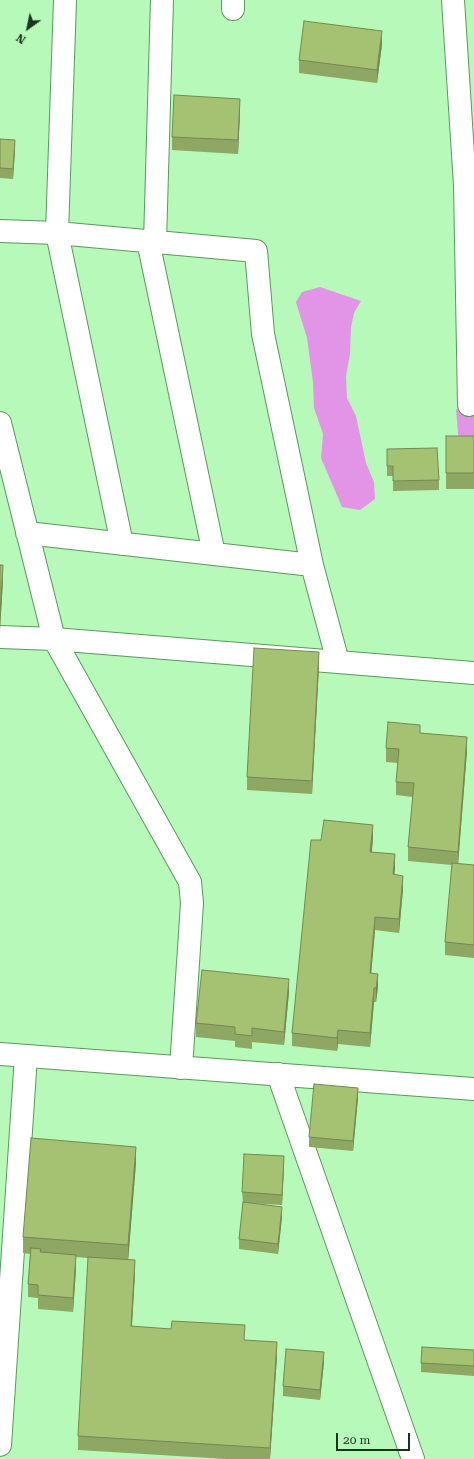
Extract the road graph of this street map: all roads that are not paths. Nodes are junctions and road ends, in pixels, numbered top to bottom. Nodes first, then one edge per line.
1 (65, 0) edge
2 (162, 0) edge
3 (453, 0) edge
4 (470, 185) edge
5 (0, 231) edge
6 (57, 233) junction
7 (152, 242) junction
8 (471, 330) edge
9 (469, 405) dead end
10 (0, 423) edge
11 (27, 533) junction
12 (122, 544) junction
13 (214, 554) junction
14 (312, 565) junction
15 (0, 637) edge
16 (54, 639) junction
17 (338, 662) junction
18 (474, 673) edge
19 (0, 1054) edge
20 (26, 1056) junction
21 (181, 1068) junction
22 (278, 1074) junction
23 (474, 1089) edge
24 (6, 1265) edge
25 (0, 1445) edge
26 (413, 1459) edge

1 - 6 street
2 - 7 street
3 - 4 street
4 - 8 street
5 - 6 street
6 - 7 street
6 - 12 street
7 - 13 street
7 - 14 street
8 - 9 street
10 - 11 street
11 - 12 street
11 - 16 street
12 - 13 street
13 - 14 street
14 - 17 street
15 - 16 street
16 - 17 street
16 - 21 street
17 - 18 street
19 - 20 street
20 - 21 street
20 - 24 street
21 - 22 street
22 - 23 street
22 - 26 street
24 - 25 street

